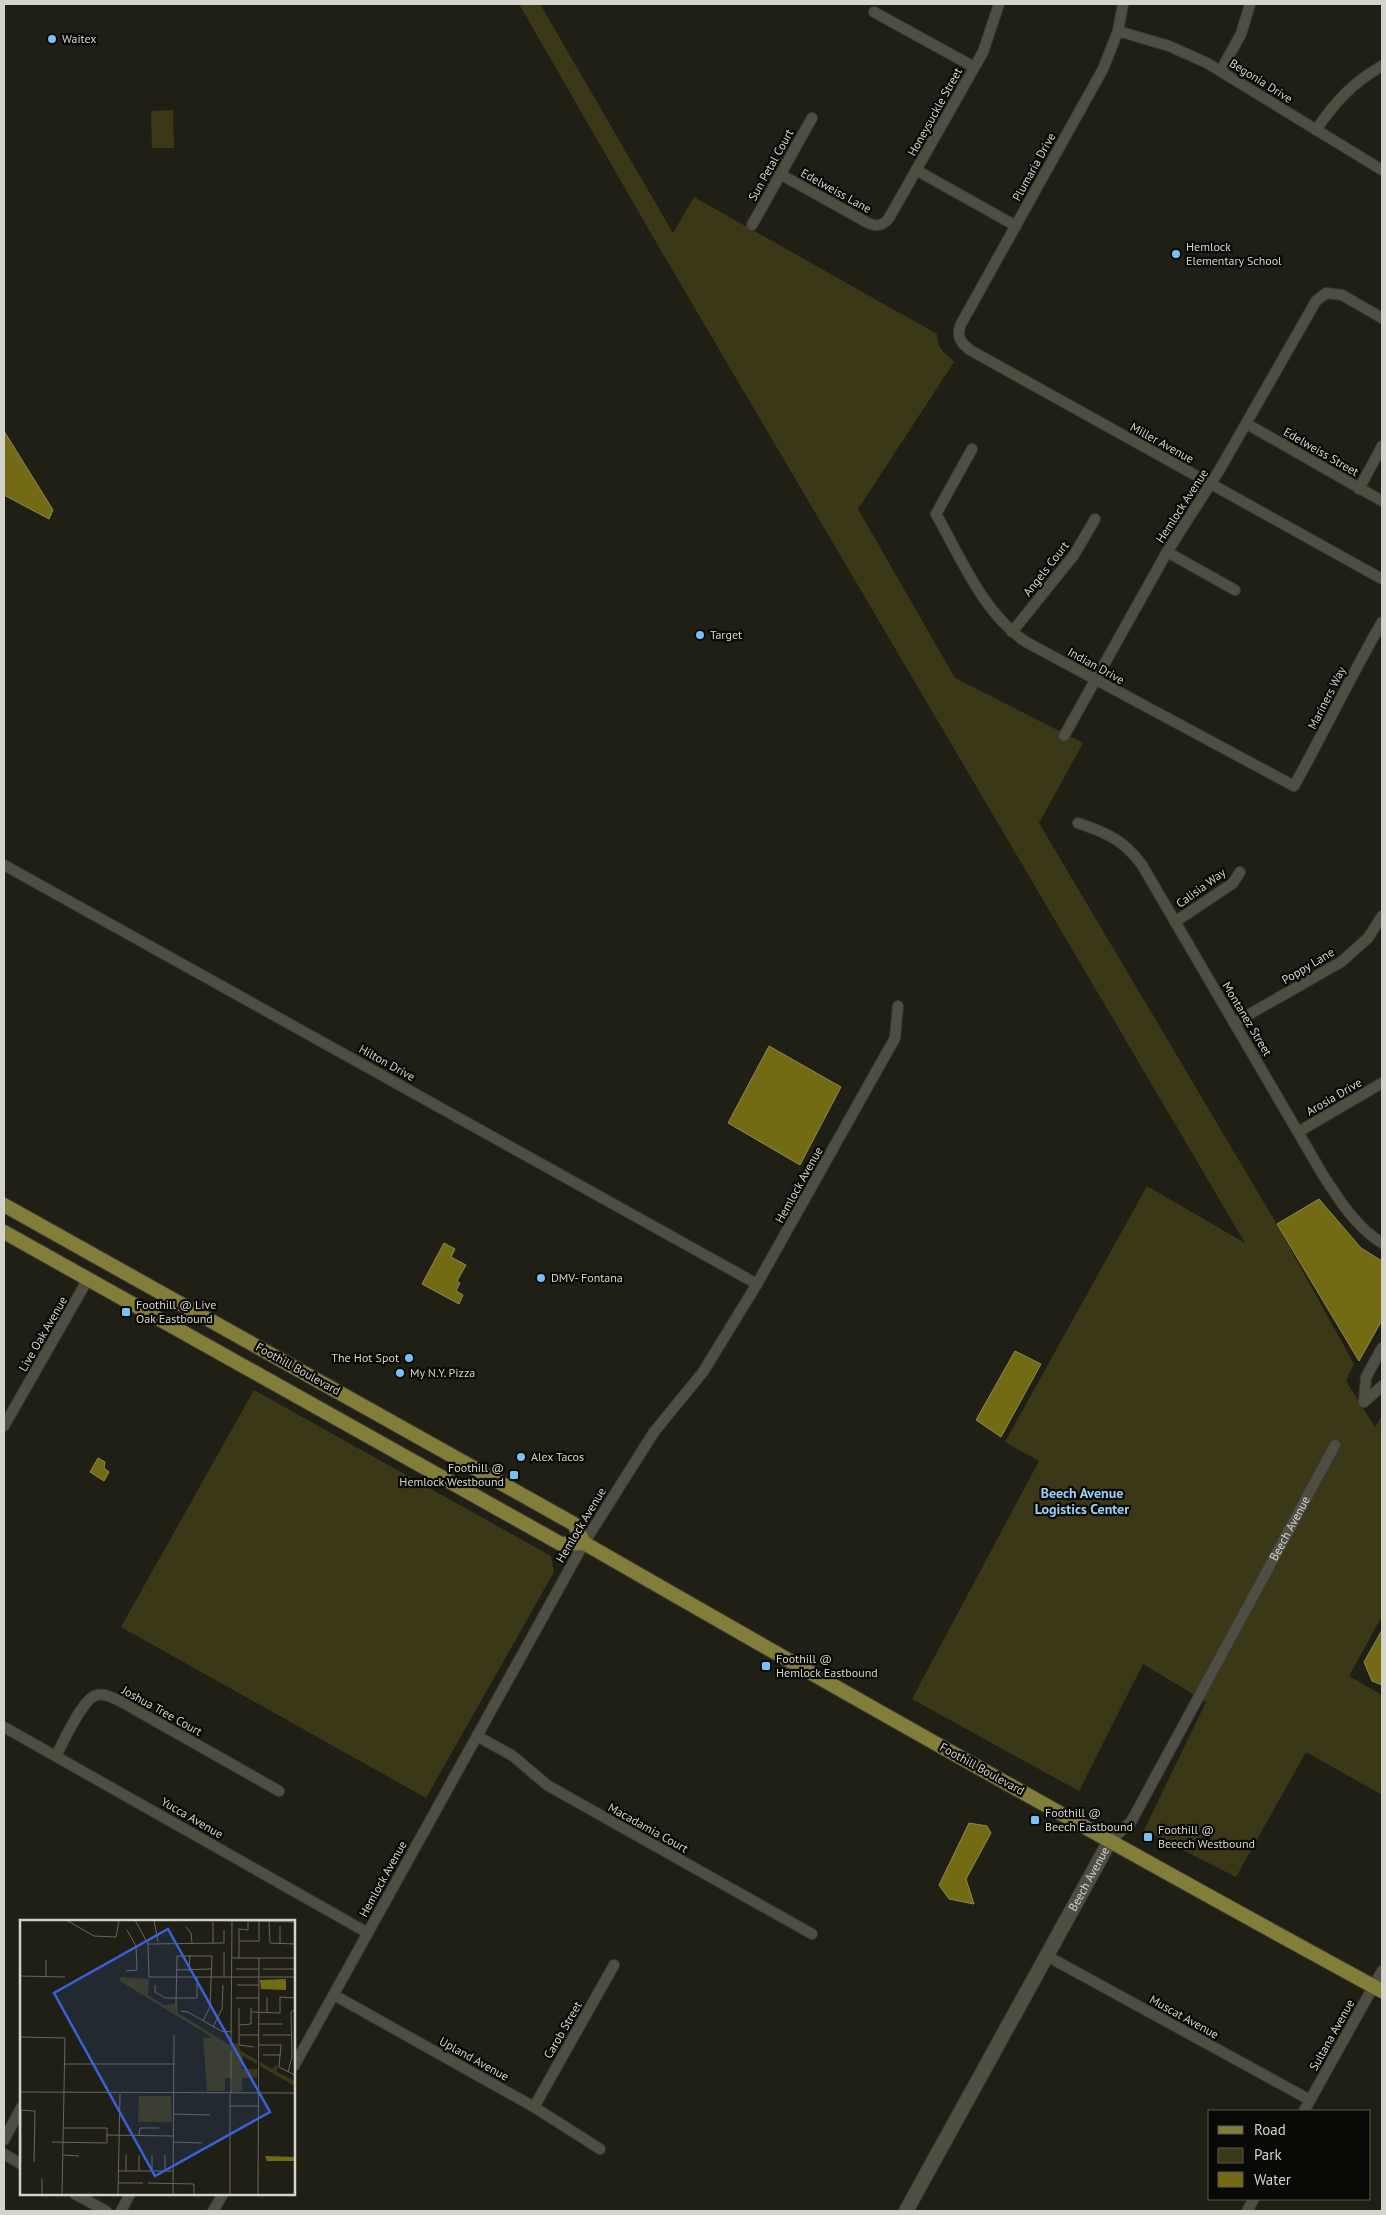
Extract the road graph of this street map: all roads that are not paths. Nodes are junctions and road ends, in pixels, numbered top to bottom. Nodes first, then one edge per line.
1 (999, 4) edge
2 (1124, 4) edge
3 (1250, 4) edge
4 (874, 12) dead end
5 (1118, 31) junction
6 (1382, 66) edge
7 (974, 67) junction
8 (1221, 70) junction
9 (812, 118) dead end
10 (1316, 130) junction
11 (916, 170) junction
12 (1382, 170) edge
13 (780, 174) junction
14 (752, 225) dead end
15 (881, 226) joint
16 (1016, 226) junction
17 (1382, 318) edge
18 (959, 338) joint
19 (1246, 424) junction
20 (1382, 446) edge
21 (972, 448) dead end
22 (1211, 485) junction
23 (1359, 489) junction
24 (1382, 501) edge
25 (1095, 519) dead end
26 (1167, 552) junction
27 (1382, 579) edge
28 (1235, 590) dead end
29 (1382, 622) edge
30 (1012, 632) junction
31 (1095, 680) junction
32 (1064, 736) dead end
33 (1294, 786) joint
34 (1078, 822) dead end
35 (4, 865) edge
36 (1240, 872) dead end
37 (1382, 916) edge
38 (1176, 922) junction
39 (898, 1006) dead end
40 (1234, 1023) junction
41 (1382, 1083) edge
42 (1298, 1132) junction
43 (4, 1204) edge
44 (4, 1232) edge
45 (1382, 1243) edge
46 (88, 1279) junction
47 (757, 1284) junction
48 (1382, 1348) edge
49 (1382, 1386) edge
50 (4, 1426) edge
51 (1334, 1446) dead end
52 (584, 1543) junction
53 (4, 1727) edge
54 (477, 1736) junction
55 (56, 1756) junction
56 (279, 1791) dead end
57 (1110, 1841) junction
58 (368, 1933) junction
59 (812, 1934) dead end
60 (1047, 1956) junction
61 (614, 1965) dead end
62 (1382, 1971) edge
63 (1378, 1988) edge
64 (334, 1995) junction
65 (295, 2064) edge
66 (1310, 2100) junction
67 (534, 2107) junction
68 (20, 2110) edge
69 (1305, 2110) edge
70 (4, 2140) edge
71 (600, 2149) dead end
72 (4, 2154) edge
73 (20, 2163) edge
74 (77, 2195) edge
75 (129, 2195) edge
76 (222, 2195) edge
77 (1253, 2200) edge
78 (106, 2211) edge
79 (121, 2211) edge
80 (213, 2211) edge
81 (906, 2211) edge
82 (1247, 2211) edge

1 - 7 street, Honeysuckle Street
2 - 5 street, Plumaria Drive
3 - 8 street
4 - 7 street
5 - 8 street, Begonia Drive
5 - 16 street, Plumaria Drive
6 - 10 street
7 - 11 street, Honeysuckle Street
8 - 10 street, Begonia Drive
9 - 13 street, Sun Petal Court
10 - 12 street, Begonia Drive
11 - 15 street, Honeysuckle Street
11 - 16 street
13 - 14 street, Sun Petal Court
13 - 15 street, Edelweiss Lane
16 - 18 street, Plumaria Drive
17 - 19 street, Hemlock Avenue
18 - 22 street, Miller Avenue
19 - 22 street, Hemlock Avenue
19 - 23 street, Edelweiss Street
20 - 23 street
21 - 30 street, Indian Drive
22 - 26 street, Hemlock Avenue
22 - 27 street, Miller Avenue
23 - 24 street, Edelweiss Street
25 - 30 street, Angels Court
26 - 28 street
26 - 31 street, Hemlock Avenue
29 - 33 street, Mariners Way
30 - 31 street, Indian Drive
31 - 32 street, Hemlock Avenue
31 - 33 street, Indian Drive
34 - 38 street, Montanez Street
35 - 47 street, Hilton Drive
36 - 38 street, Calisia Way
37 - 40 street, Poppy Lane
38 - 40 street, Montanez Street
39 - 47 street, Hemlock Avenue
40 - 42 street, Montanez Street
41 - 42 street, Arosia Drive
42 - 45 street, Montanez Street
43 - 52 main road, Foothill Boulevard
44 - 46 main road, Foothill Boulevard
46 - 50 street, Live Oak Avenue
46 - 52 main road, Foothill Boulevard
47 - 52 street, Hemlock Avenue
48 - 49 street
51 - 57 street, Beech Avenue
52 - 54 street, Hemlock Avenue
52 - 57 main road, Foothill Boulevard
53 - 55 street, Yucca Avenue
54 - 58 street, Hemlock Avenue
54 - 59 street, Macadamia Court
55 - 56 street, Joshua Tree Court
55 - 58 street, Yucca Avenue
57 - 60 main road, Beech Avenue
57 - 63 main road, Foothill Boulevard
58 - 64 street, Hemlock Avenue
60 - 66 street, Muscat Avenue
60 - 81 main road, Beech Avenue
61 - 67 street, Carob Street
62 - 63 street, Sultana Avenue
63 - 66 street, Sultana Avenue
64 - 65 street, Hemlock Avenue
64 - 67 street, Upland Avenue
66 - 69 street, Sultana Avenue
67 - 71 street, Upland Avenue
68 - 70 street
72 - 73 street
74 - 78 street
75 - 79 street
76 - 80 street
77 - 82 street

